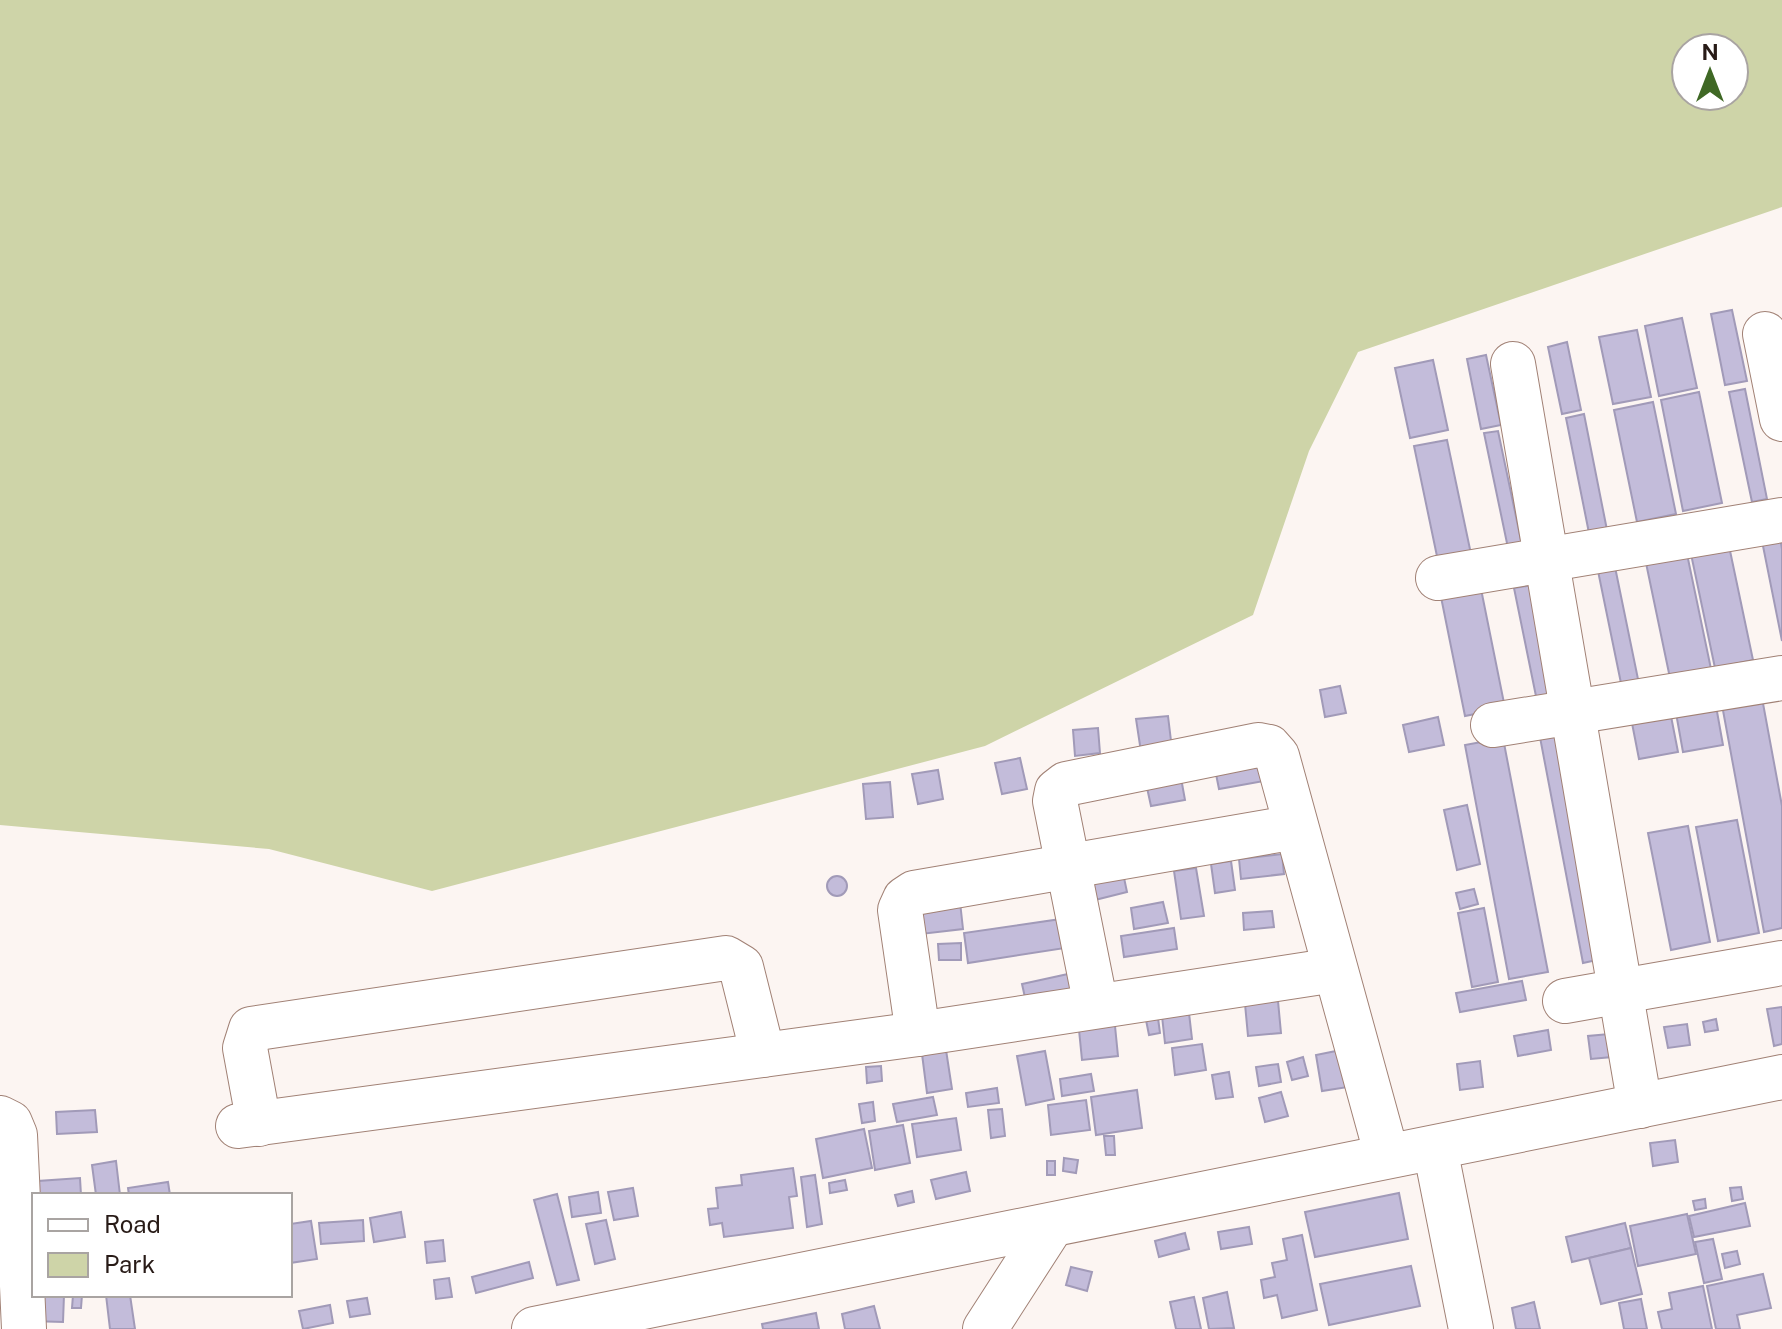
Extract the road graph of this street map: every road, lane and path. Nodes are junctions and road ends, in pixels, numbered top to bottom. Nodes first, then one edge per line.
1 (1765, 334) dead end
2 (1513, 364) dead end
3 (1782, 419) edge
4 (1782, 520) edge
5 (1546, 557) junction
6 (1438, 578) dead end
7 (1782, 678) edge
8 (1572, 710) junction
9 (1493, 725) dead end
10 (1296, 827) junction
11 (1068, 867) junction
12 (1782, 963) edge
13 (1335, 970) junction
14 (1620, 993) junction
15 (1565, 1001) dead end
16 (1096, 1006) junction
17 (918, 1034) junction
18 (763, 1055) junction
19 (1780, 1090) edge
20 (1640, 1106) junction
21 (0, 1118) edge
22 (1435, 1148) junction
23 (1387, 1156) junction
24 (1050, 1228) junction
25 (1015, 1283) junction
26 (630, 1320) edge
27 (24, 1329) edge
28 (534, 1329) edge
29 (985, 1329) edge
30 (1025, 1329) edge
31 (1471, 1329) edge

1 - 3 street
2 - 5 street
4 - 5 street
5 - 6 street
5 - 8 street
7 - 8 street
8 - 9 street
8 - 14 street
10 - 11 street
10 - 11 street
10 - 13 street
11 - 16 street
11 - 17 street
12 - 14 street
13 - 16 street
13 - 23 street
14 - 15 street
14 - 20 street
16 - 17 street
17 - 18 street
18 - 18 street
19 - 20 street
20 - 22 street
21 - 27 street
22 - 23 street
22 - 31 street
23 - 24 street
24 - 25 street
24 - 26 street
25 - 29 street
25 - 30 street
26 - 28 street

